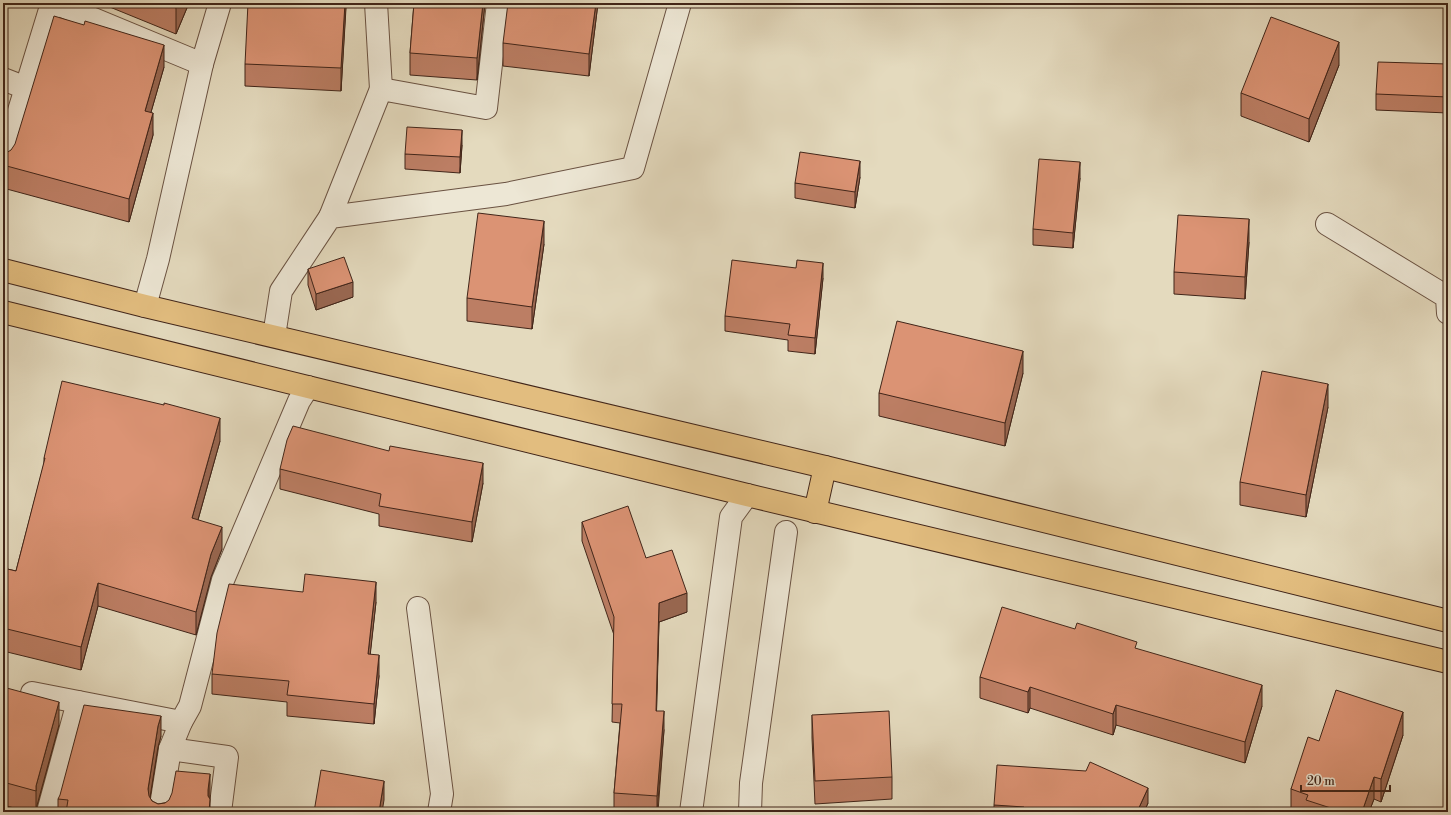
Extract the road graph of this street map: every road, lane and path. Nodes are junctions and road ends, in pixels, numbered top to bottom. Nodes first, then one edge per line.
1 (54, 3) edge
2 (220, 3) edge
3 (376, 3) edge
4 (498, 3) edge
5 (680, 3) edge
6 (202, 64) junction
7 (3, 79) edge
8 (26, 88) junction
9 (381, 90) junction
10 (3, 163) edge
11 (330, 217) junction
12 (1327, 224) dead end
13 (3, 270) edge
14 (145, 306) junction
15 (3, 312) edge
16 (1448, 313) edge
17 (274, 336) junction
18 (308, 387) junction
19 (825, 468) junction
20 (747, 495) junction
21 (815, 512) junction
22 (786, 532) dead end
23 (418, 608) dead end
24 (1448, 621) edge
25 (1448, 662) edge
26 (32, 693) edge
27 (78, 702) junction
28 (181, 722) junction
29 (170, 749) junction
30 (48, 812) edge
31 (160, 812) edge
32 (220, 812) edge
33 (440, 812) edge
34 (691, 812) edge
35 (750, 812) edge

1 - 6 street
1 - 8 street
2 - 6 street
3 - 9 street
4 - 9 street
5 - 11 street
6 - 14 street
7 - 8 street
8 - 10 street
9 - 11 street
11 - 17 street
12 - 16 street
13 - 14 main road
14 - 17 main road
15 - 18 main road
17 - 19 main road
18 - 20 main road
18 - 28 street
19 - 21 main road
19 - 24 main road
20 - 21 main road
20 - 34 street
21 - 25 main road
22 - 35 street
23 - 33 street
26 - 27 street
27 - 28 street
27 - 30 street
28 - 29 street
29 - 31 street
29 - 32 street

